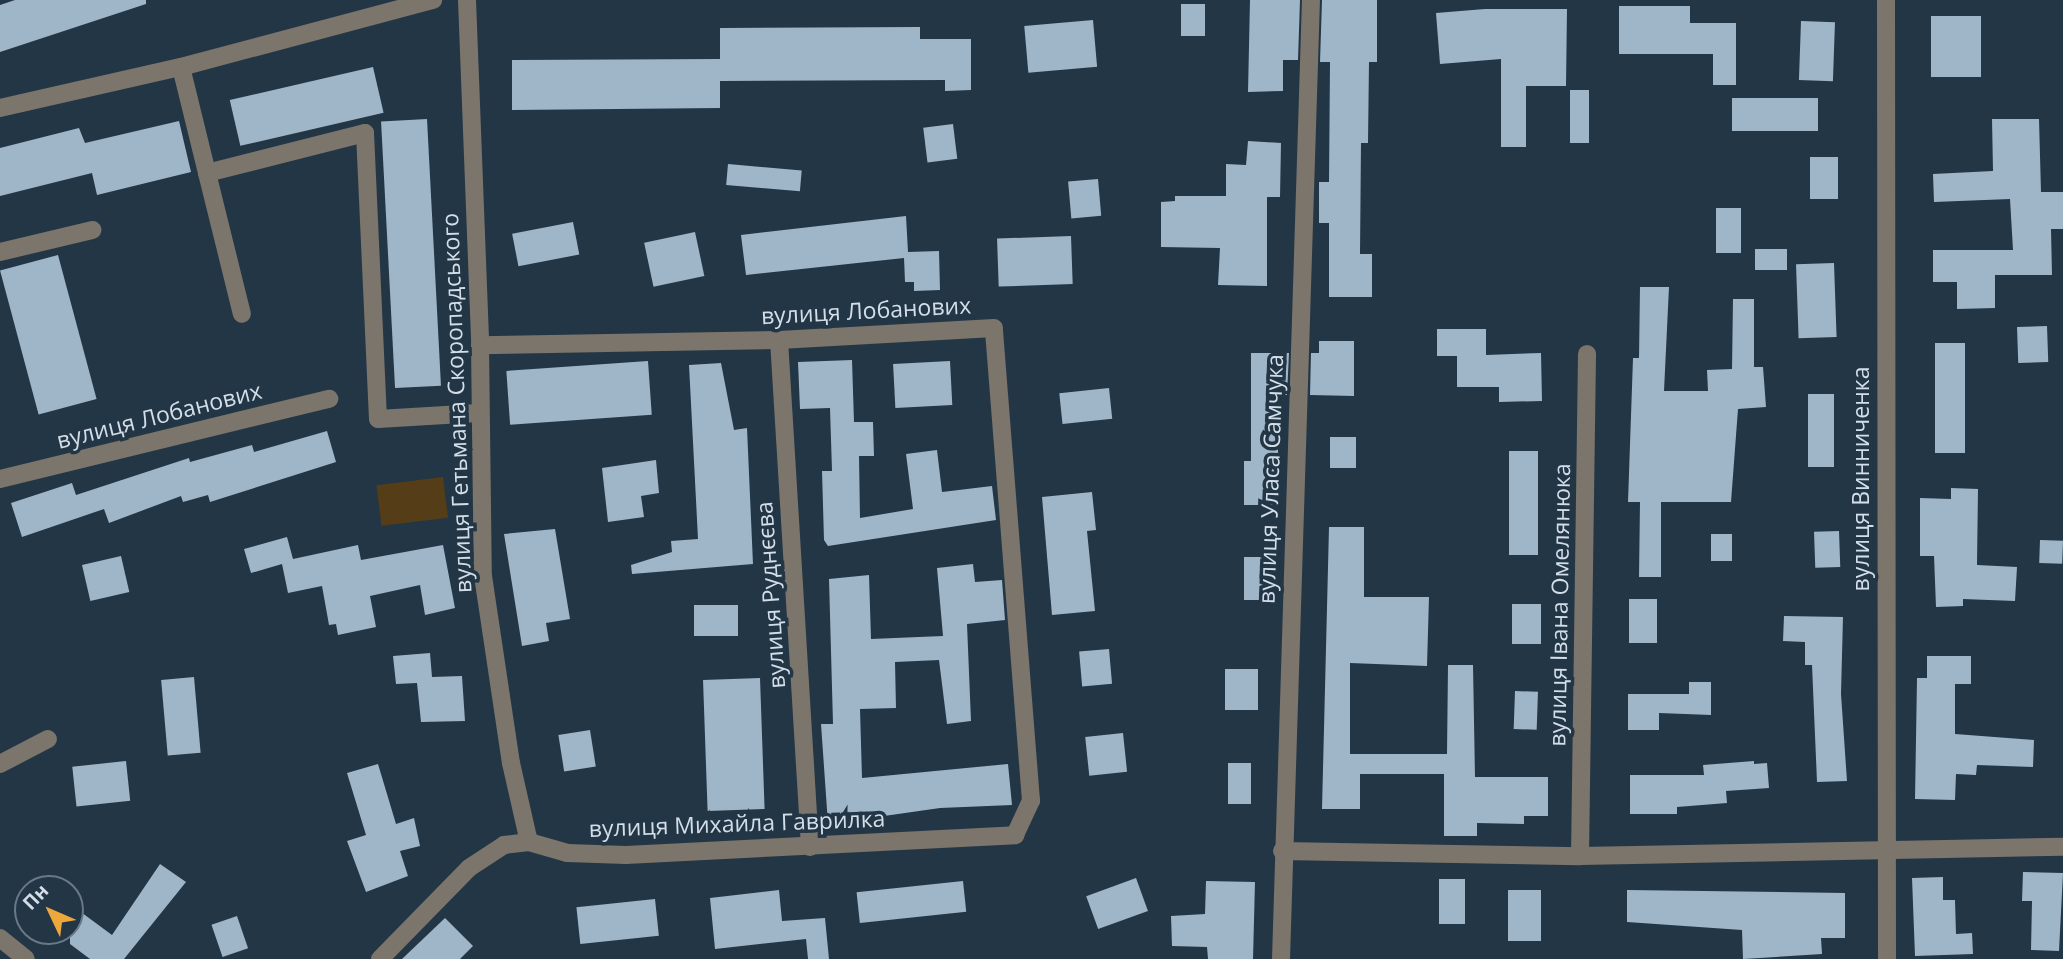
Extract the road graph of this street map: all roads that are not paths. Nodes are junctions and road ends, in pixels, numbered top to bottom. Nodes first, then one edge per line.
1 (433, 0) edge
2 (467, 0) edge
3 (1311, 0) edge
4 (1885, 0) edge
5 (181, 67) junction
6 (0, 108) edge
7 (207, 173) junction
8 (92, 230) dead end
9 (0, 252) edge
10 (242, 314) dead end
11 (779, 340) junction
12 (480, 345) junction
13 (1587, 354) dead end
14 (329, 399) dead end
15 (479, 413) junction
16 (0, 479) edge
17 (48, 739) dead end
18 (0, 764) edge
19 (1015, 835) joint
20 (529, 842) junction
21 (810, 847) junction
22 (2063, 847) edge
23 (1885, 849) junction
24 (1282, 851) junction
25 (1580, 856) junction
26 (0, 938) edge
27 (26, 959) edge
28 (380, 959) edge
29 (1281, 959) edge
30 (1887, 959) edge

1 - 5 street
2 - 12 street, вулиця Гетьмана Скоропадського
3 - 24 street, вулиця Уласа Самчука
4 - 23 street, вулиця Винниченка
5 - 6 street
5 - 7 street
7 - 10 street
7 - 15 street
8 - 9 street
11 - 12 street, вулиця Лобанових
11 - 19 street, вулиця Лобанових
11 - 21 street, вулиця Руднєєва
12 - 15 street, вулиця Гетьмана Скоропадського
13 - 25 street, вулиця Івана Омелянюка
14 - 16 street, вулиця Лобанових
15 - 20 street, вулиця Гетьмана Скоропадського
17 - 18 street
19 - 21 street, вулиця Михайла Гаврилка
20 - 21 street, вулиця Михайла Гаврилка
20 - 28 street, вулиця Михайла Гаврилка
22 - 23 street
23 - 25 street
23 - 30 street, вулиця Винниченка
24 - 25 street
24 - 29 street, вулиця Уласа Самчука
26 - 27 street

